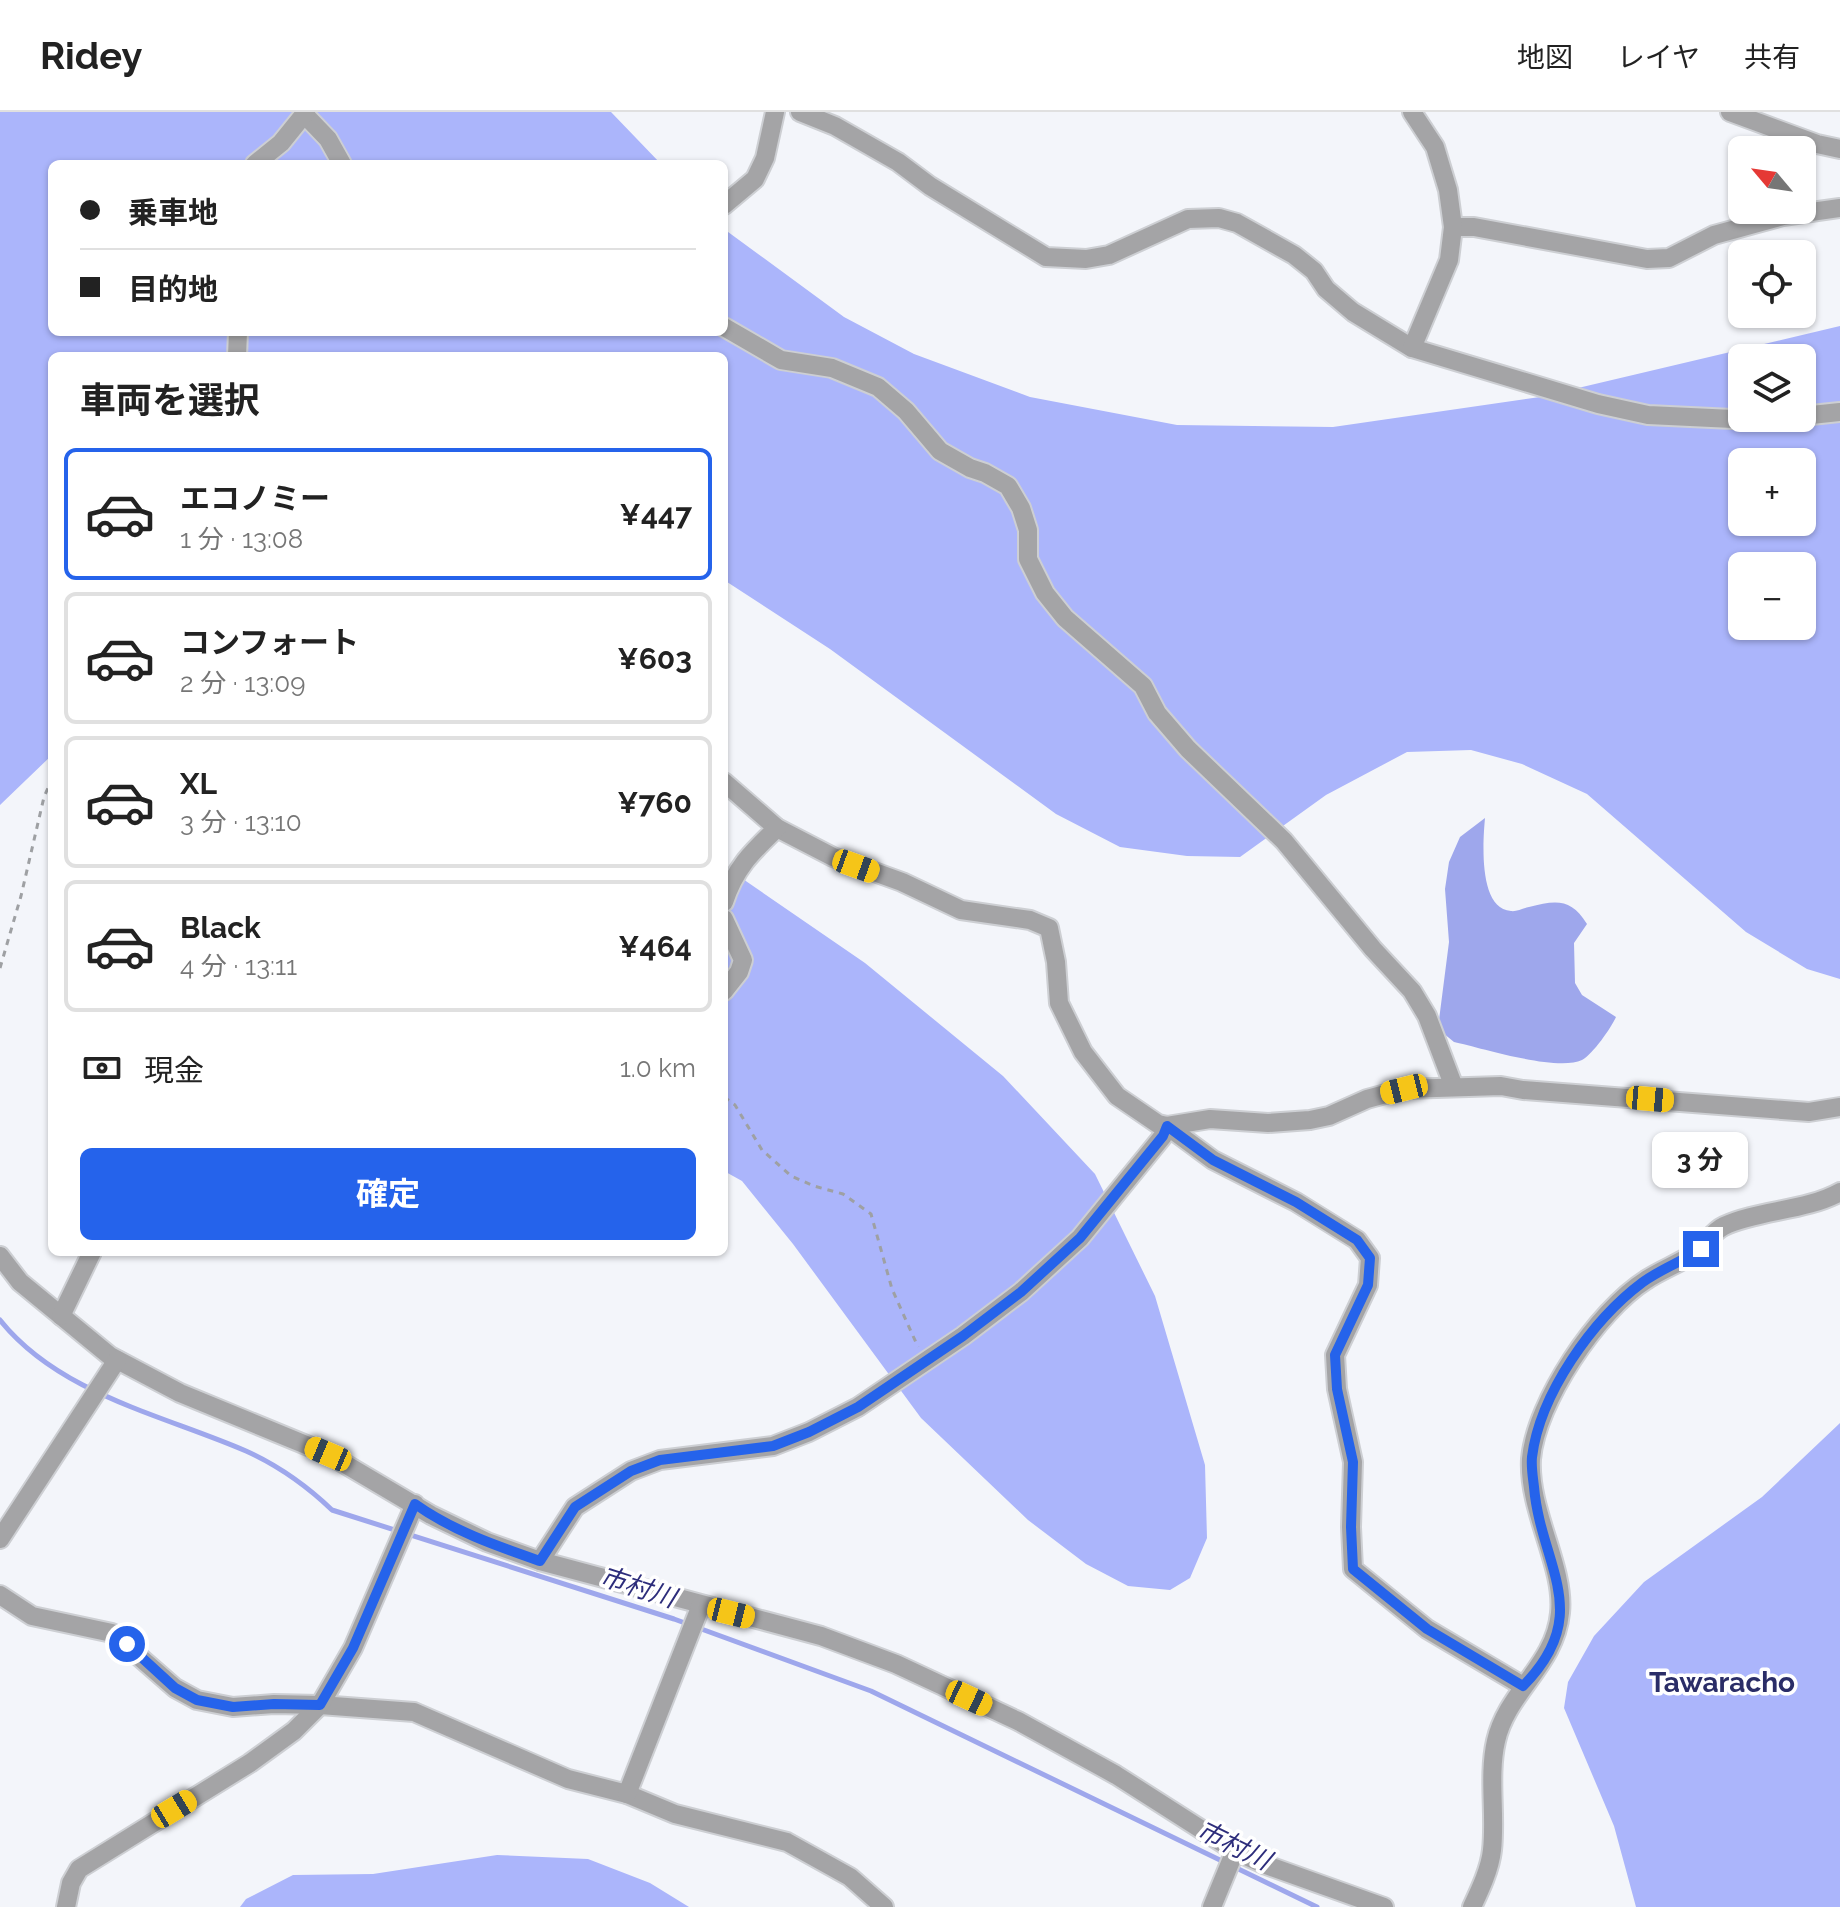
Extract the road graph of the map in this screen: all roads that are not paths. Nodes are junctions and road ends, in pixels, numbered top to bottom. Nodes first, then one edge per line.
1 (775, 112) edge
2 (800, 112) edge
3 (1412, 112) edge
4 (1730, 112) edge
5 (306, 114) edge
6 (1840, 149) edge
7 (260, 160) edge
8 (340, 160) edge
9 (728, 202) edge
10 (1840, 208) edge
11 (1453, 227) junction
12 (728, 329) edge
13 (1412, 348) junction
14 (1840, 412) edge
15 (1816, 415) edge
16 (1728, 419) edge
17 (728, 785) edge
18 (777, 828) junction
19 (728, 890) edge
20 (728, 928) edge
21 (728, 986) edge
22 (1454, 1087) junction
23 (1840, 1107) edge
24 (1167, 1126) junction
25 (1840, 1192) edge
26 (0, 1256) edge
27 (90, 1256) edge
28 (61, 1316) junction
29 (117, 1360) junction
30 (415, 1504) junction
31 (0, 1539) edge
32 (540, 1561) junction
33 (0, 1595) edge
34 (701, 1605) junction
35 (1523, 1686) junction
36 (320, 1705) junction
37 (627, 1794) junction
38 (1235, 1851) junction
39 (66, 1907) edge
40 (884, 1907) edge
41 (1212, 1907) edge
42 (1384, 1907) edge
43 (1472, 1907) edge

1 - 9 street
2 - 13 street
3 - 11 street
4 - 6 street
5 - 7 street
5 - 8 street
10 - 11 street
11 - 13 street
12 - 22 street
13 - 16 street
14 - 15 street
17 - 18 street
18 - 19 street
18 - 24 street
20 - 21 street
22 - 23 street
22 - 24 street
24 - 32 street
24 - 35 street
25 - 35 street
26 - 28 street
27 - 28 street
28 - 29 street
29 - 30 street
29 - 31 street
30 - 32 street
30 - 36 street
32 - 34 street
33 - 36 street
34 - 37 street
34 - 38 street
35 - 43 street
36 - 37 street
36 - 39 street
37 - 40 street
38 - 41 street
38 - 42 street

